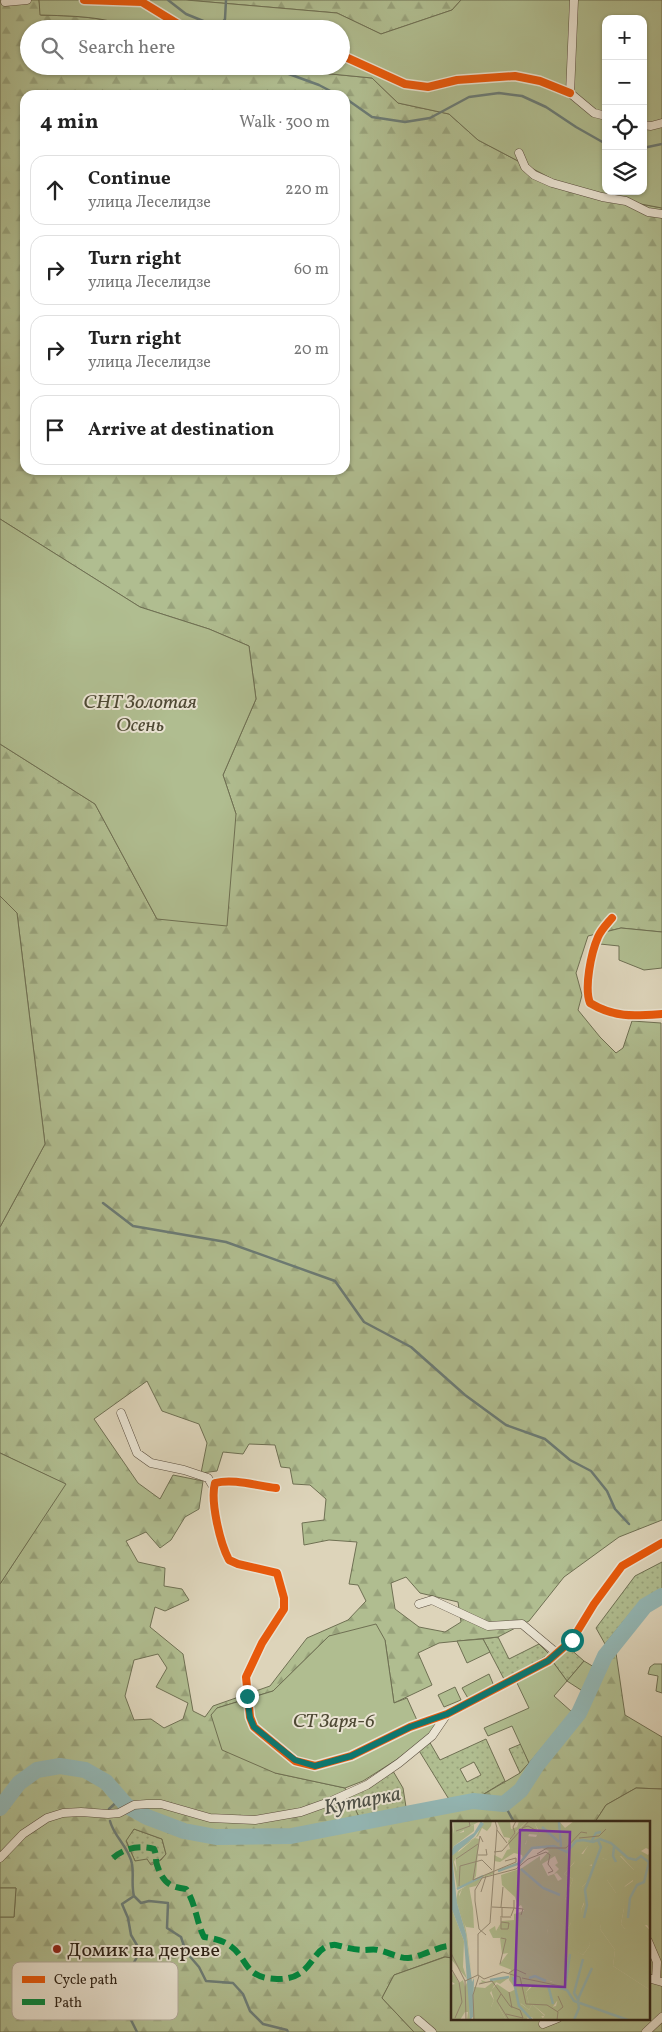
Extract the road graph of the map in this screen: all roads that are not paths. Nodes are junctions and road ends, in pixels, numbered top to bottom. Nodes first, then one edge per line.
1 (27, 0) edge
2 (84, 0) edge
3 (574, 0) edge
4 (5, 2) dead end
5 (171, 20) edge
6 (350, 59) edge
7 (570, 93) junction
8 (602, 115) edge
9 (662, 123) edge
10 (647, 126) edge
11 (519, 153) dead end
12 (662, 214) edge
13 (612, 918) dead end
14 (662, 1014) edge
15 (121, 1412) dead end
16 (214, 1488) junction
17 (276, 1488) dead end
18 (662, 1544) edge
19 (419, 1604) dead end
20 (559, 1652) junction
21 (447, 1714) junction
22 (0, 1858) edge
23 (650, 1945) edge
24 (659, 1961) edge
25 (656, 1980) edge
26 (662, 2017) edge
27 (418, 2020) dead end
28 (553, 2020) edge
29 (543, 2024) dead end
30 (432, 2032) edge
31 (646, 2032) edge

1 - 4 street
2 - 5 street
3 - 7 street
6 - 7 street
7 - 8 street
9 - 10 street
11 - 12 street
13 - 14 street
15 - 16 street
16 - 17 street
16 - 21 street
18 - 20 street
19 - 20 street
20 - 21 street
21 - 22 street
23 - 24 street
24 - 25 street
26 - 31 street
27 - 30 street
28 - 29 street

